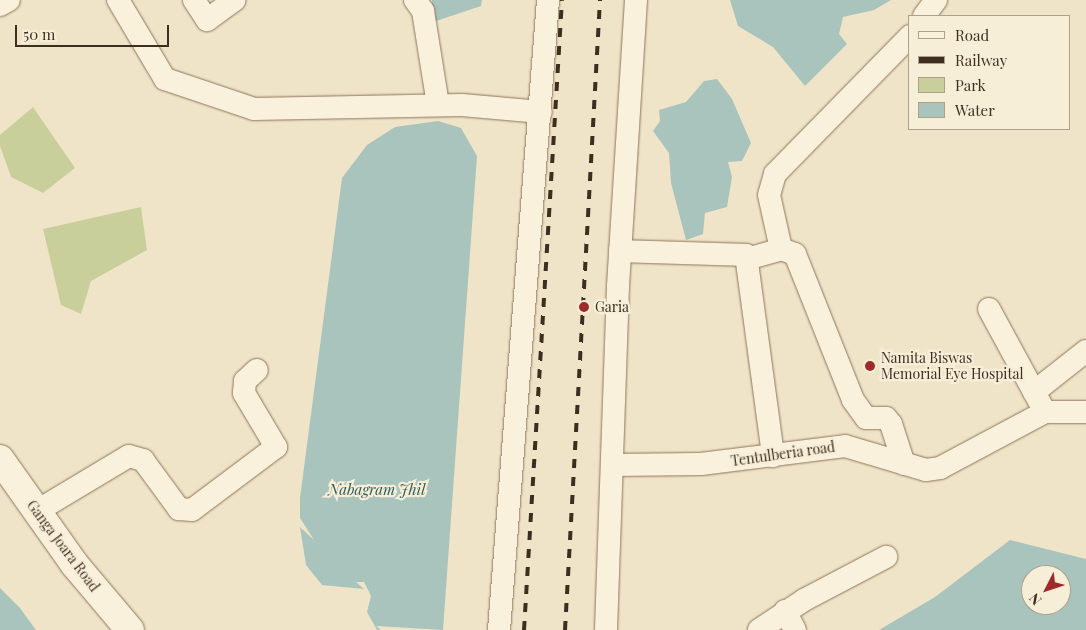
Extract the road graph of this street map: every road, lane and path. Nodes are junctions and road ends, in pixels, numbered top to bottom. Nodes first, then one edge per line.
1 (9, 0) edge
2 (118, 0) edge
3 (194, 0) edge
4 (235, 0) edge
5 (415, 0) edge
6 (548, 0) edge
7 (636, 0) edge
8 (936, 0) edge
9 (0, 6) edge
10 (925, 15) edge
11 (908, 38) edge
12 (438, 105) junction
13 (541, 112) junction
14 (782, 249) junction
15 (620, 251) junction
16 (747, 259) junction
17 (988, 309) dead end
18 (1086, 351) edge
19 (257, 370) dead end
20 (1034, 392) junction
21 (1046, 412) junction
22 (1086, 412) edge
23 (773, 456) junction
24 (0, 459) edge
25 (904, 464) junction
26 (613, 465) junction
27 (37, 511) junction
28 (886, 557) dead end
29 (790, 621) edge
30 (130, 630) edge
31 (499, 630) edge
32 (606, 630) edge
33 (759, 630) edge

1 - 9 street
2 - 12 street
3 - 4 street
5 - 12 street
6 - 13 street
7 - 15 street
8 - 10 street
11 - 14 street
12 - 13 street
13 - 31 street
14 - 16 street
14 - 25 street
15 - 16 street
15 - 26 street
16 - 23 street
17 - 20 street
18 - 20 street
19 - 27 street
20 - 21 street
21 - 22 street, Tentulberia road
21 - 25 street, Tentulberia road
23 - 25 street, Tentulberia road
23 - 26 street, Tentulberia road
24 - 27 main road, Ganga Joara Road
26 - 32 street
27 - 30 main road, Ganga Joara Road
28 - 29 street
29 - 33 street

